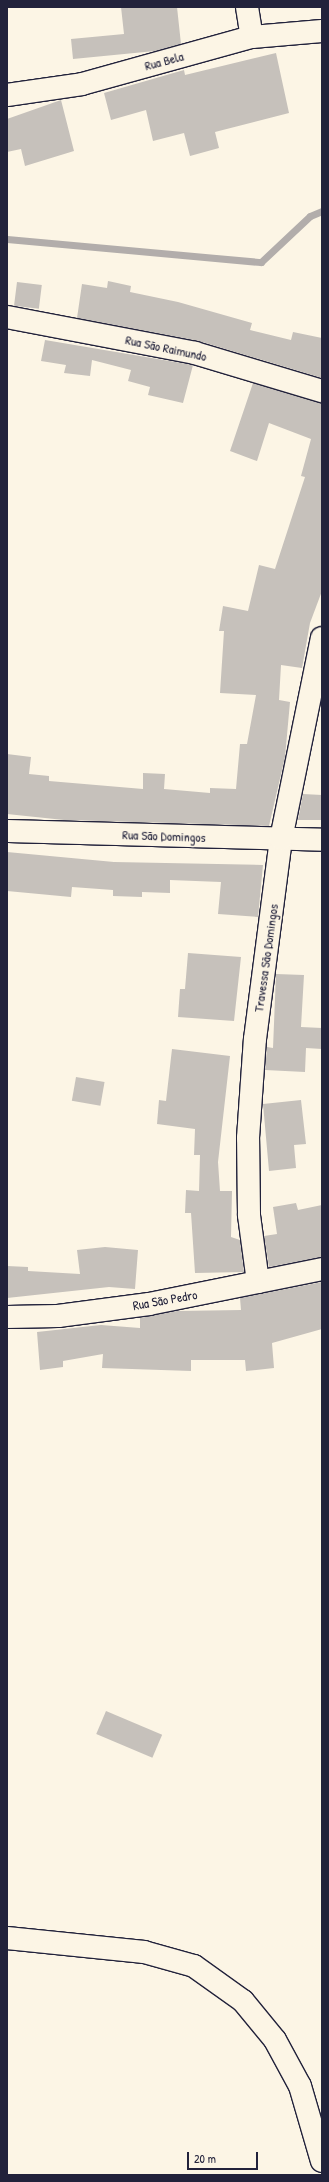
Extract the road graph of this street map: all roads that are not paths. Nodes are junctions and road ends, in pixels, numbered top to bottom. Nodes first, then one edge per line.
1 (247, 7) edge
2 (322, 31) edge
3 (252, 38) junction
4 (7, 95) edge
5 (7, 317) edge
6 (322, 390) edge
7 (322, 638) edge
8 (7, 831) edge
9 (281, 839) junction
10 (322, 840) edge
11 (322, 1269) edge
12 (258, 1282) junction
13 (7, 1317) edge
14 (7, 1938) edge
15 (322, 2161) edge

1 - 3 street
2 - 3 street, Rua Bela
3 - 4 street, Rua Bela
5 - 6 street, Rua São Raimundo
7 - 9 street, Travessa São Domingos
8 - 9 street, Rua São Domingos
9 - 10 street, Rua São Domingos
9 - 12 street, Travessa São Domingos
11 - 12 street, Rua São Pedro
12 - 13 street, Rua São Pedro
14 - 15 street

